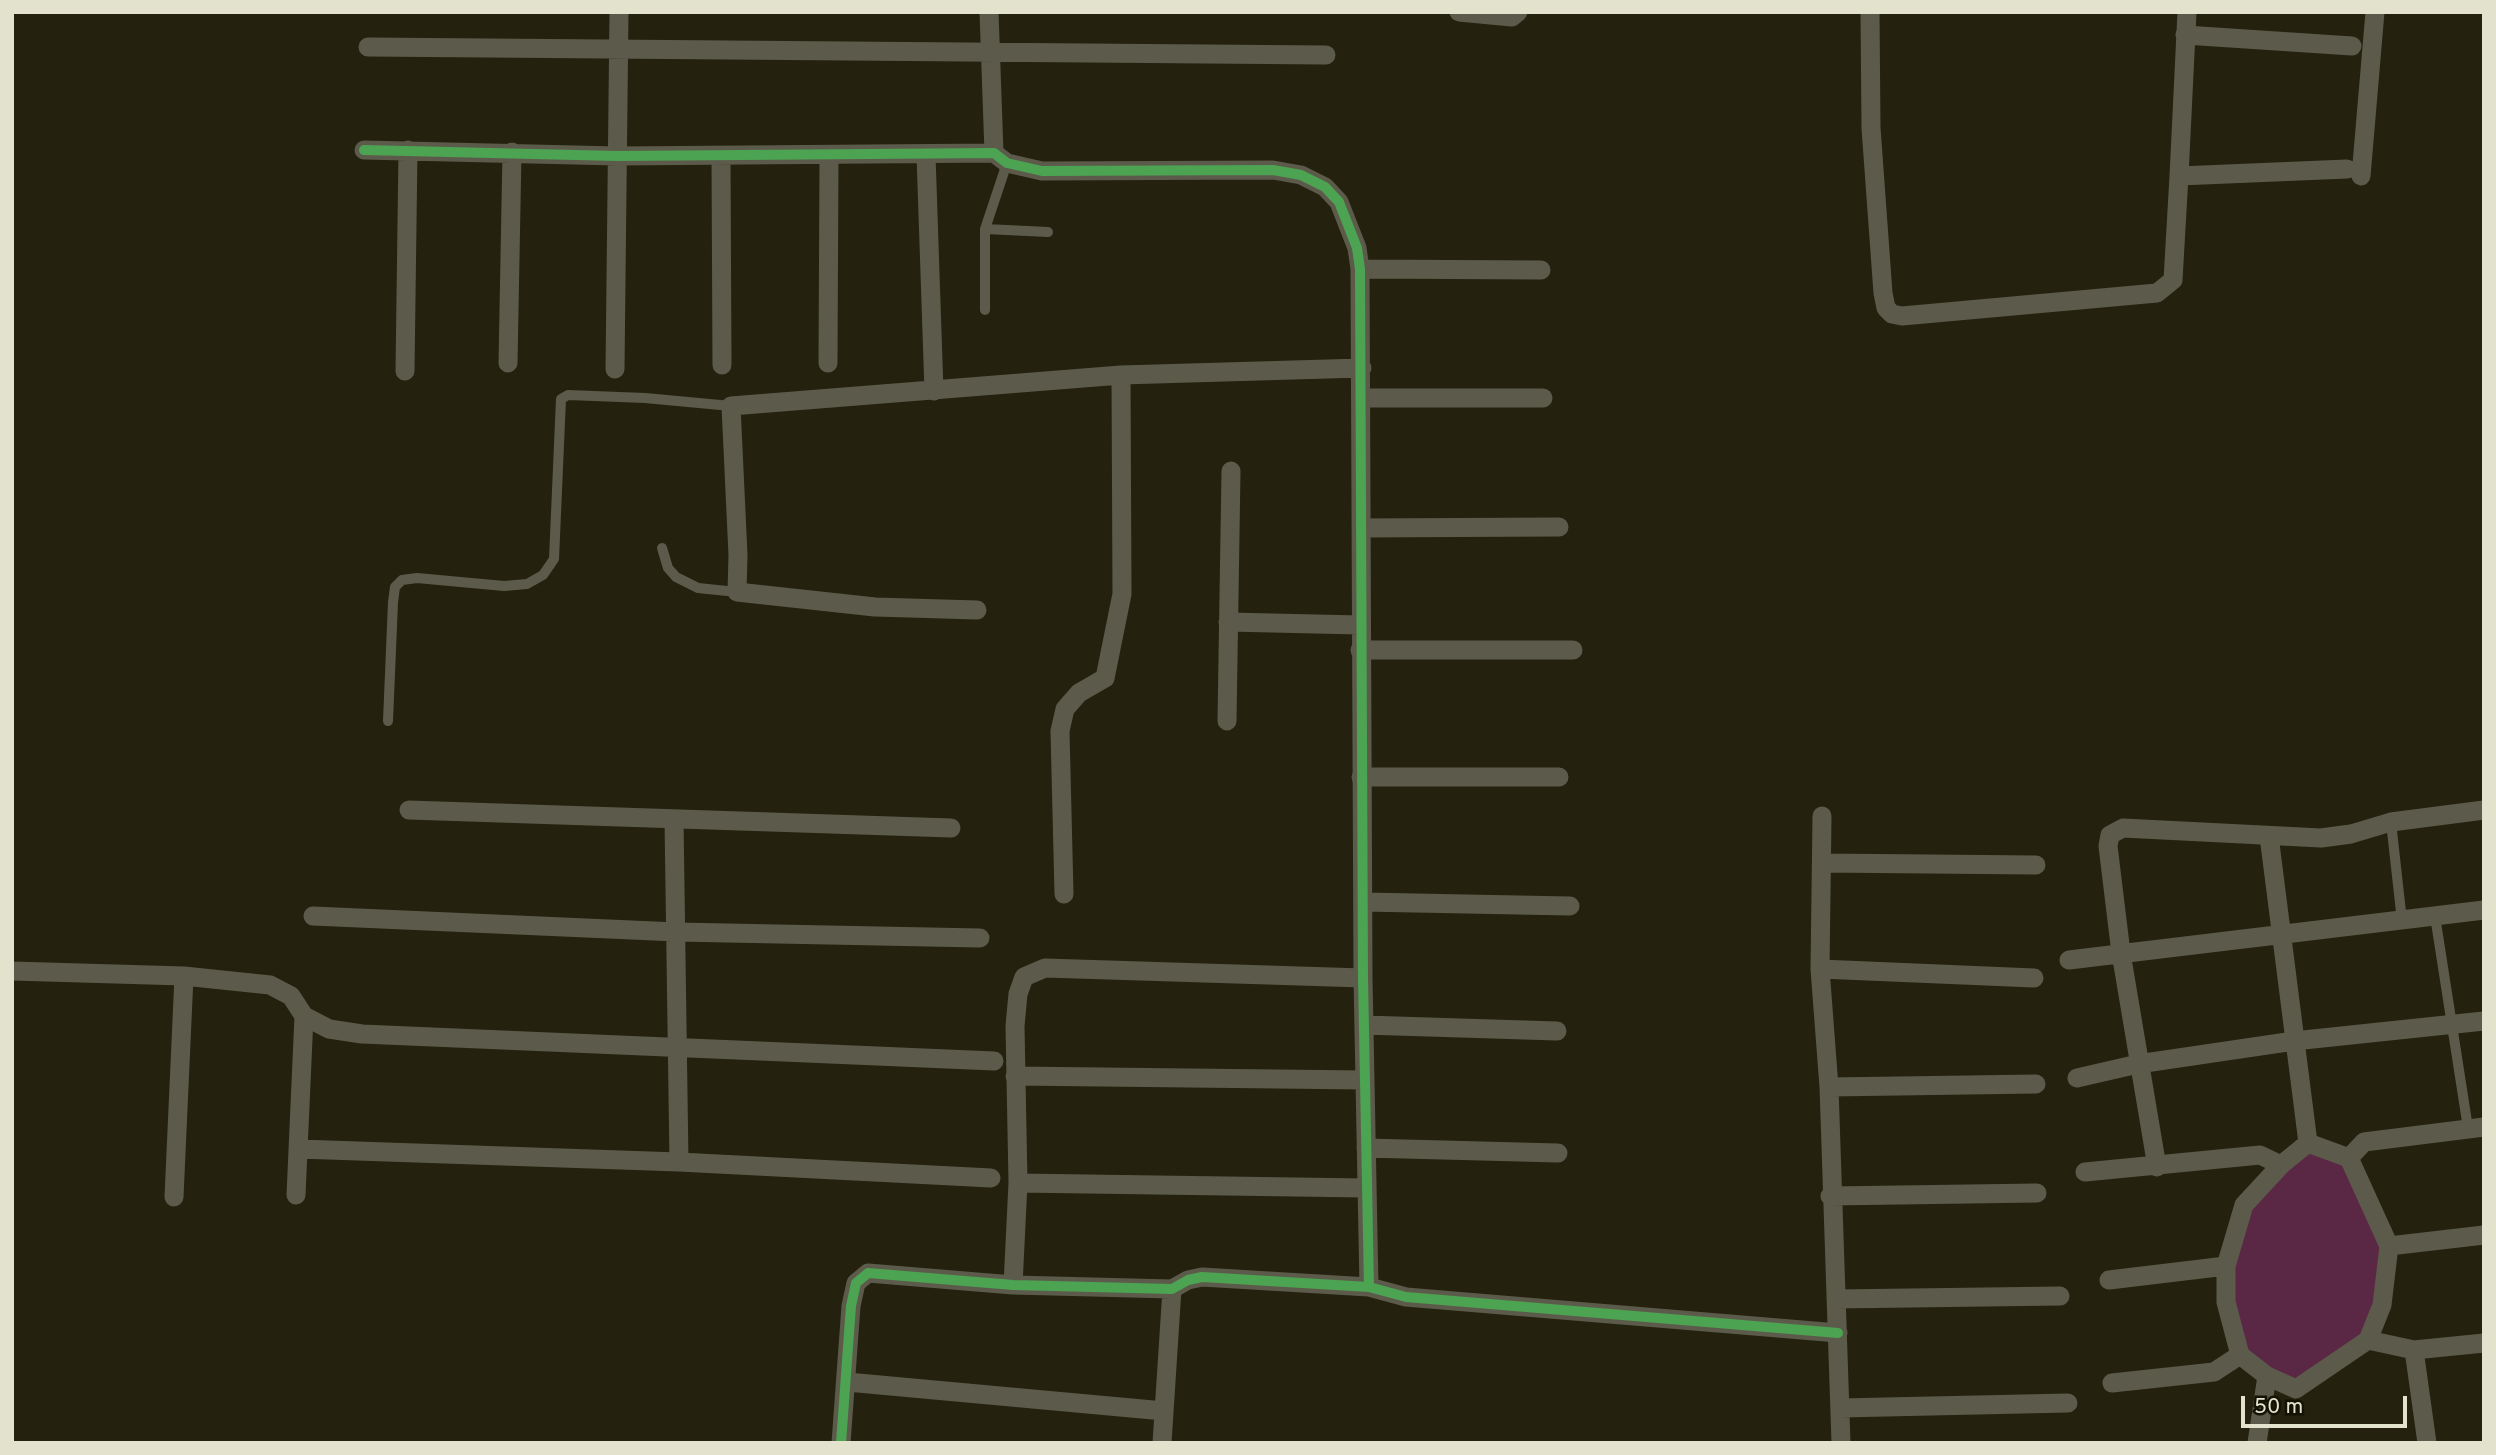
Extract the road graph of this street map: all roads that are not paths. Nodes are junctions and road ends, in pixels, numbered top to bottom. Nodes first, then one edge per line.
1 (619, 12) edge
2 (989, 12) edge
3 (1459, 12) edge
4 (1518, 12) edge
5 (1870, 12) edge
6 (2187, 12) edge
7 (2375, 12) edge
8 (2185, 35) junction
9 (2352, 46) dead end
10 (368, 47) dead end
11 (618, 48) junction
12 (989, 52) junction
13 (1326, 55) dead end
14 (364, 149) dead end
15 (408, 150) junction
16 (512, 152) junction
17 (926, 155) junction
18 (617, 156) junction
19 (721, 156) junction
20 (829, 156) junction
21 (1001, 158) junction
22 (2179, 176) junction
23 (985, 229) junction
24 (1048, 232) dead end
25 (1360, 269) junction
26 (1541, 270) dead end
27 (985, 310) dead end
28 (508, 363) dead end
29 (828, 363) dead end
30 (722, 365) dead end
31 (1362, 368) junction
32 (615, 369) dead end
33 (405, 372) dead end
34 (1121, 375) junction
35 (934, 391) junction
36 (1361, 398) junction
37 (1544, 398) dead end
38 (730, 406) junction
39 (1231, 471) dead end
40 (1559, 527) dead end
41 (1361, 528) junction
42 (662, 548) dead end
43 (737, 592) junction
44 (977, 610) dead end
45 (1228, 622) junction
46 (1360, 625) junction
47 (1360, 650) junction
48 (1573, 650) dead end
49 (388, 721) dead end
50 (1227, 721) dead end
51 (1559, 776) dead end
52 (1361, 777) junction
53 (409, 810) dead end
54 (2484, 810) edge
55 (1822, 816) dead end
56 (674, 818) junction
57 (2391, 822) junction
58 (951, 828) dead end
59 (2269, 836) junction
60 (1822, 863) junction
61 (2036, 865) dead end
62 (1064, 894) dead end
63 (1363, 902) junction
64 (1570, 906) dead end
65 (2484, 910) edge
66 (313, 916) dead end
67 (2435, 916) junction
68 (2402, 921) junction
69 (677, 932) junction
70 (2282, 935) junction
71 (980, 938) dead end
72 (2121, 953) junction
73 (2068, 960) dead end
74 (1820, 969) junction
75 (12, 971) edge
76 (184, 976) junction
77 (1363, 978) junction
78 (2034, 978) dead end
79 (304, 1016) junction
80 (2484, 1021) edge
81 (2453, 1023) junction
82 (1364, 1025) junction
83 (1557, 1031) dead end
84 (2294, 1041) junction
85 (678, 1048) junction
86 (994, 1061) dead end
87 (2138, 1064) junction
88 (1015, 1076) junction
89 (2077, 1079) dead end
90 (1364, 1080) junction
91 (2036, 1084) dead end
92 (1829, 1087) junction
93 (2476, 1128) edge
94 (2308, 1143) junction
95 (1366, 1148) junction
96 (299, 1149) junction
97 (1558, 1153) dead end
98 (2349, 1158) junction
99 (679, 1161) junction
100 (2281, 1165) junction
101 (2157, 1167) junction
102 (2085, 1172) dead end
103 (991, 1178) dead end
104 (1018, 1183) junction
105 (1365, 1188) junction
106 (2037, 1193) dead end
107 (296, 1195) dead end
108 (1830, 1196) junction
109 (174, 1197) dead end
110 (2484, 1235) edge
111 (2389, 1246) junction
112 (2226, 1266) junction
113 (2109, 1280) dead end
114 (1013, 1285) junction
115 (1369, 1287) junction
116 (1172, 1289) junction
117 (2060, 1296) dead end
118 (1836, 1299) junction
119 (1838, 1333) junction
120 (2368, 1340) junction
121 (2484, 1343) edge
122 (2414, 1350) junction
123 (2240, 1355) junction
124 (2267, 1377) junction
125 (847, 1382) junction
126 (2112, 1383) dead end
127 (2068, 1404) dead end
128 (1840, 1408) junction
129 (1164, 1411) junction
130 (841, 1443) edge
131 (1162, 1443) edge
132 (1841, 1443) edge
133 (2257, 1443) edge
134 (2427, 1443) edge

1 - 11 street
2 - 12 street
3 - 4 street
5 - 22 street
6 - 8 street
7 - 22 street
8 - 9 street
8 - 22 street
10 - 11 street
11 - 12 street
11 - 18 street
12 - 13 street
12 - 21 street
14 - 15 street
15 - 16 street
15 - 33 street
16 - 18 street
16 - 28 street
17 - 20 street
17 - 21 street
17 - 35 street
18 - 19 street
18 - 32 street
19 - 20 street
19 - 30 street
20 - 29 street
21 - 23 lane
21 - 25 street
23 - 24 lane
23 - 27 lane
25 - 26 street
25 - 31 street
31 - 34 street
31 - 36 street
34 - 35 street
34 - 62 street
35 - 38 street
36 - 37 street
36 - 41 street
38 - 43 street
38 - 49 lane
39 - 45 street
40 - 41 street
41 - 46 street
42 - 43 lane
43 - 44 street
45 - 46 street
45 - 50 street
46 - 47 street
47 - 48 street
47 - 52 street
51 - 52 street
52 - 63 street
53 - 56 street
54 - 57 street
55 - 60 street
56 - 58 street
56 - 69 street
57 - 59 street
57 - 68 lane
59 - 70 street
59 - 72 street
60 - 61 street
60 - 74 street
63 - 64 street
63 - 77 street
65 - 67 street
66 - 69 street
67 - 68 street
67 - 81 lane
68 - 70 street
69 - 71 street
69 - 85 street
70 - 72 street
70 - 84 street
72 - 73 street
72 - 87 street
74 - 78 street
74 - 92 street
75 - 76 street
76 - 79 street
76 - 109 street
77 - 82 street
77 - 88 street
79 - 85 street
79 - 96 street
80 - 81 street
81 - 84 street
81 - 93 lane
82 - 83 street
82 - 90 street
84 - 87 street
84 - 94 street
85 - 86 street
85 - 99 street
87 - 89 street
87 - 101 street
88 - 90 street
88 - 104 street
90 - 95 street
91 - 92 street
92 - 108 street
93 - 98 street
94 - 98 street
94 - 100 street
95 - 97 street
95 - 105 street
96 - 99 street
96 - 107 street
98 - 111 street
99 - 103 street
100 - 101 street
100 - 112 street
101 - 102 street
104 - 105 street
104 - 114 street
105 - 115 street
106 - 108 street
108 - 118 street
110 - 111 street
111 - 120 street
112 - 113 street
112 - 123 street
114 - 116 street
114 - 125 street
115 - 116 street
115 - 119 street
116 - 129 street
117 - 118 street
118 - 119 street
119 - 128 street
120 - 122 street
120 - 124 street
121 - 122 street
122 - 134 street
123 - 124 street
123 - 126 street
124 - 133 street
125 - 129 street
125 - 130 street
127 - 128 street
128 - 132 street
129 - 131 street

